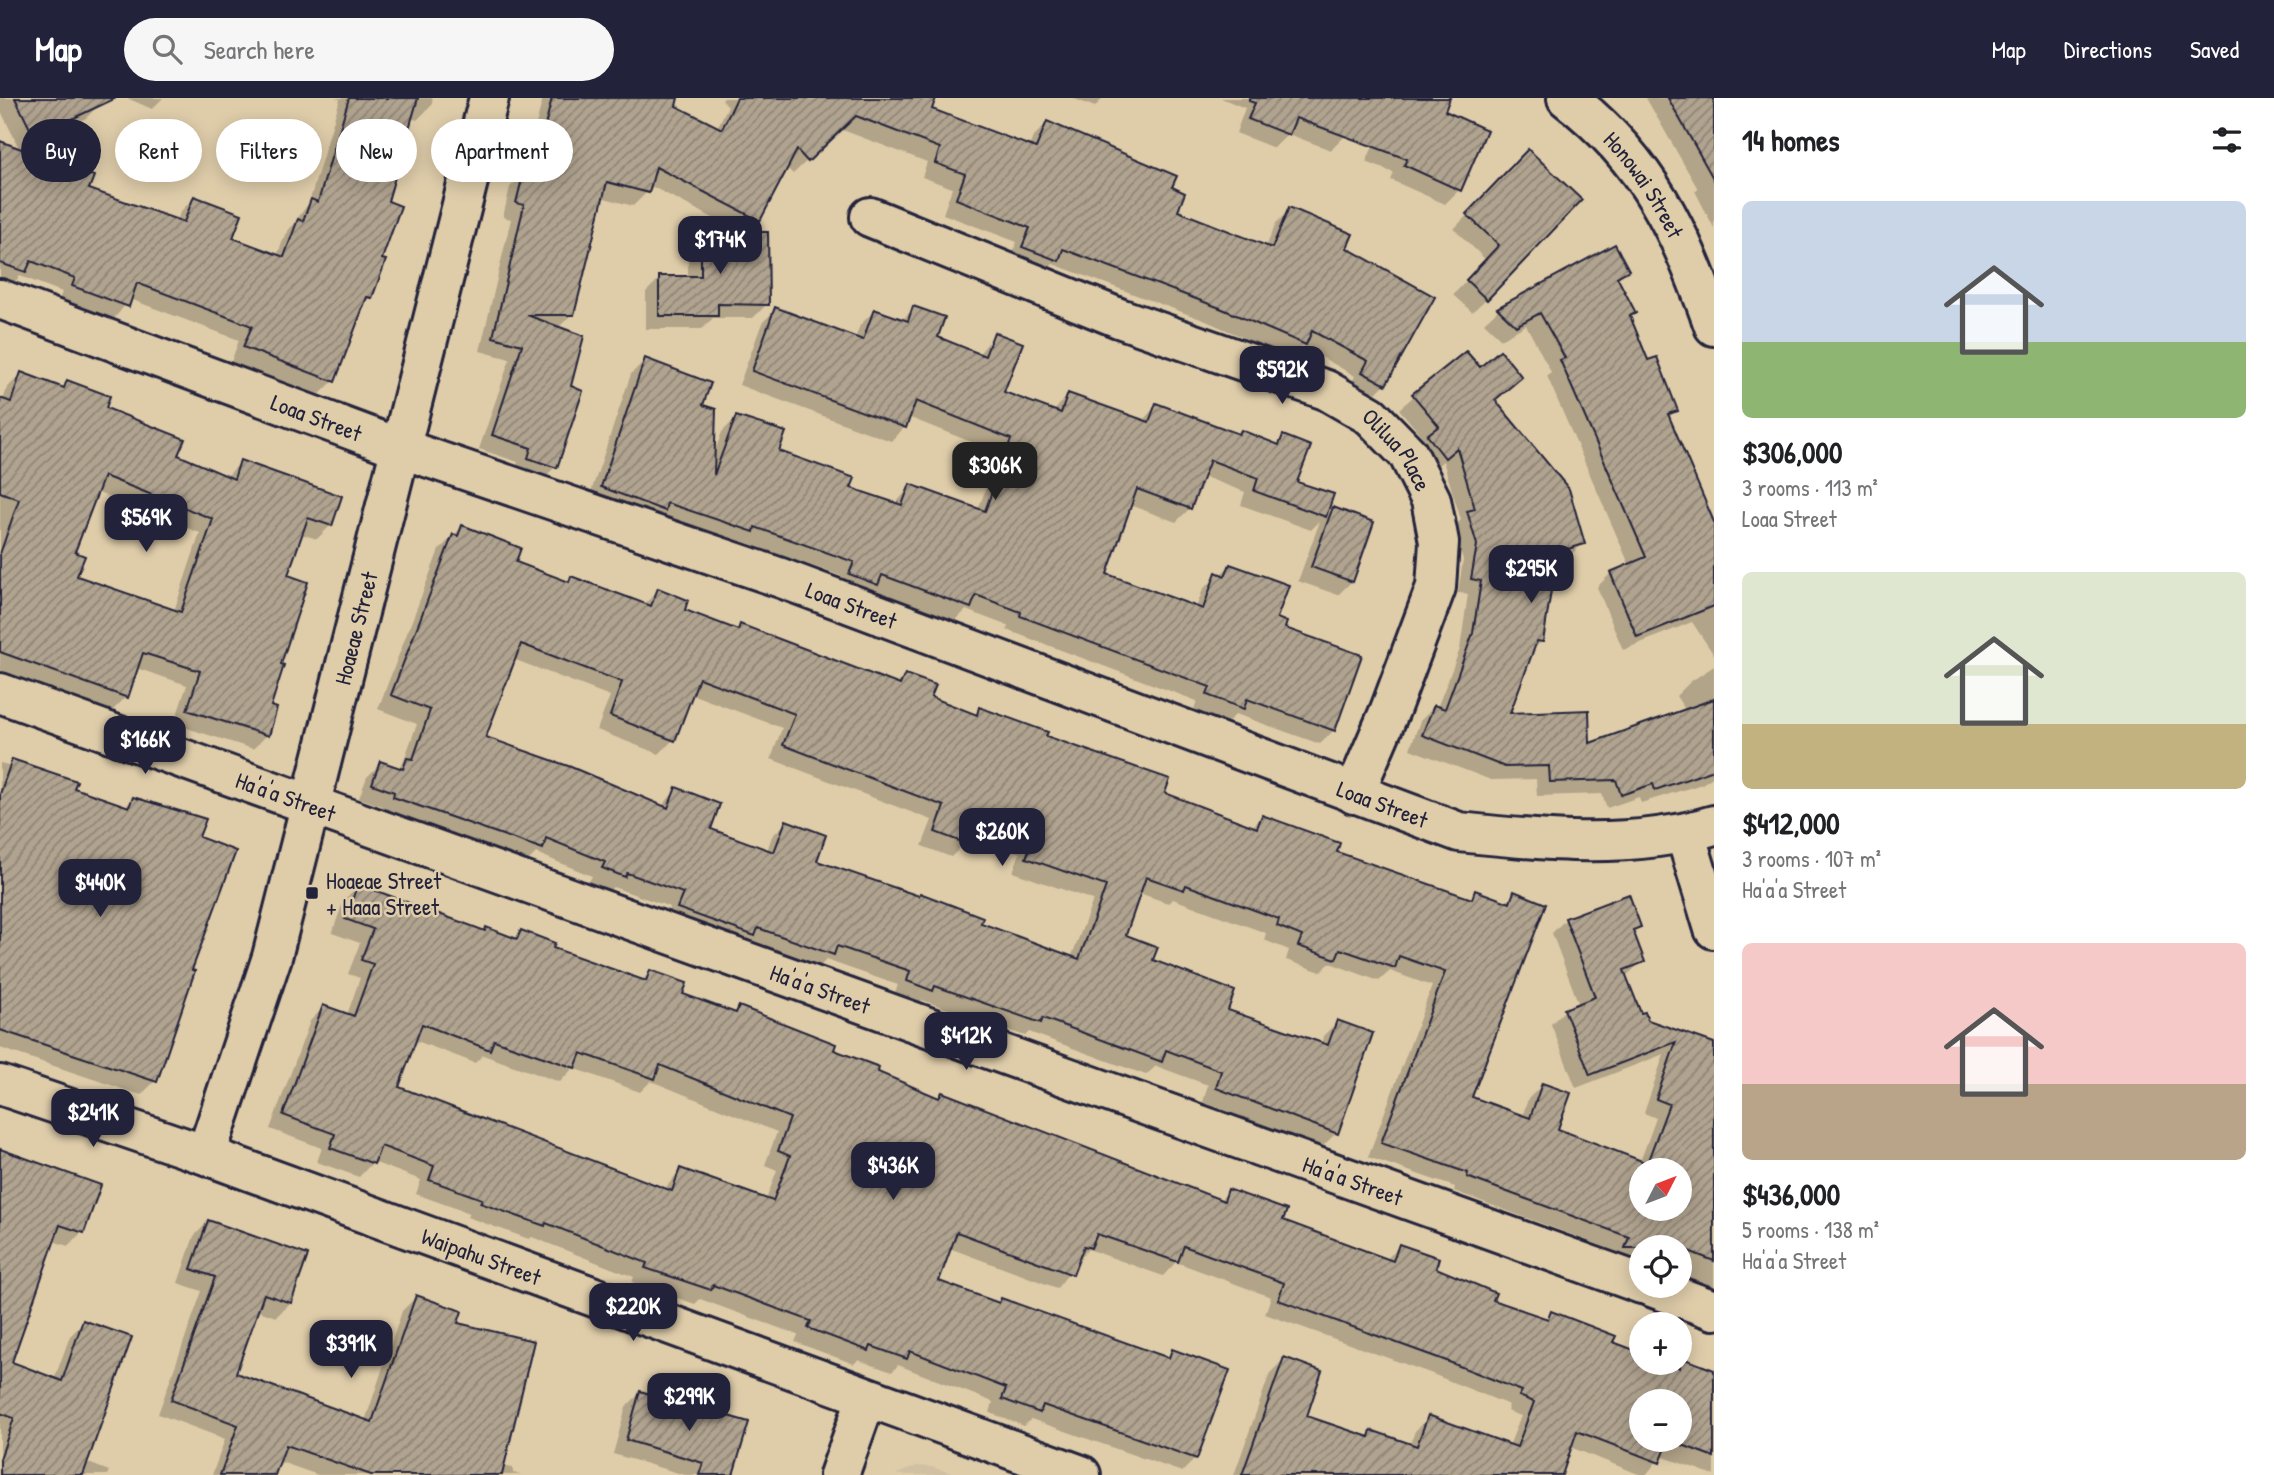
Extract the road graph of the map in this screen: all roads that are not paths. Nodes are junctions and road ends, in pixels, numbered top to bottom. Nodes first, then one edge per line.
1 (489, 98) edge
2 (1567, 98) edge
3 (870, 217) dead end
4 (0, 299) edge
5 (1714, 326) edge
6 (400, 448) junction
7 (0, 693) edge
8 (1354, 794) junction
9 (310, 804) junction
10 (1700, 829) edge
11 (1714, 929) edge
12 (0, 1085) edge
13 (206, 1155) junction
14 (1629, 1279) edge
15 (1682, 1298) edge
16 (1714, 1310) edge
17 (866, 1399) junction
18 (839, 1475) edge
19 (1081, 1475) edge

1 - 6 street, Hoaeae Street
2 - 5 street, Honowai Street
3 - 8 street, Olilua Place
4 - 6 street, Loaa Street
6 - 8 street, Loaa Street
6 - 9 street, Hoaeae Street
7 - 9 street, Ha'a'a Street
8 - 10 street, Loaa Street
9 - 13 street, Hoaeae Street
9 - 14 street, Ha'a'a Street
10 - 11 street
12 - 13 street, Waipahu Street
13 - 17 street, Waipahu Street
15 - 16 street
17 - 18 street
17 - 19 street, Waipahu Street

